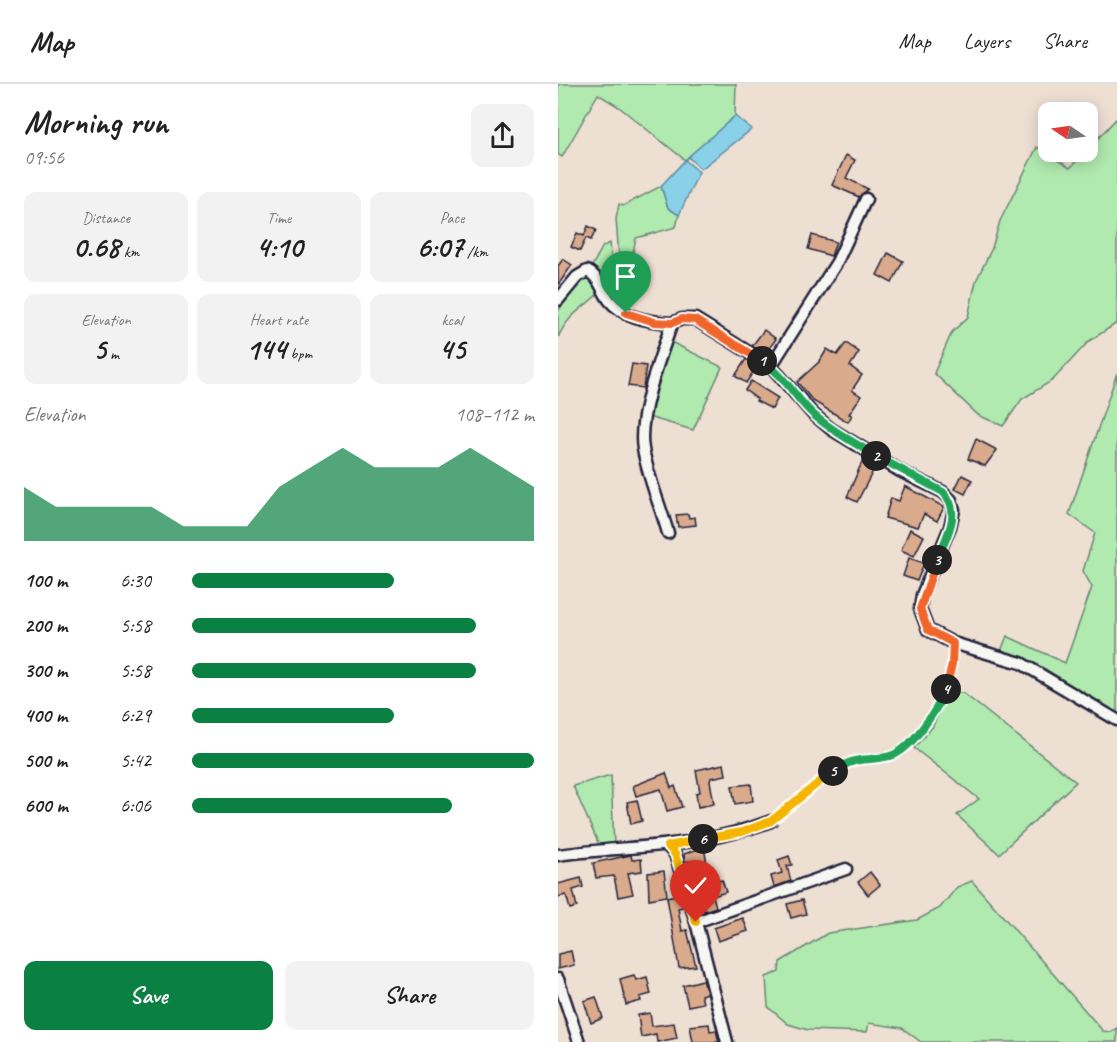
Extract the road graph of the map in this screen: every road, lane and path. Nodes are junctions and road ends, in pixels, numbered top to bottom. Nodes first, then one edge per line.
1 (866, 199) dead end
2 (558, 300) edge
3 (672, 323) junction
4 (771, 366) junction
5 (668, 533) dead end
6 (953, 643) junction
7 (1117, 720) edge
8 (771, 821) joint
9 (668, 846) junction
10 (558, 855) edge
11 (846, 869) dead end
12 (696, 922) junction
13 (558, 979) edge
14 (579, 1042) edge
15 (727, 1042) edge

1 - 4 street
2 - 3 street
3 - 4 street
3 - 5 street
4 - 6 street
6 - 7 street
6 - 8 path
8 - 9 street
9 - 10 street
9 - 12 street
11 - 12 street
12 - 15 street
13 - 14 street

